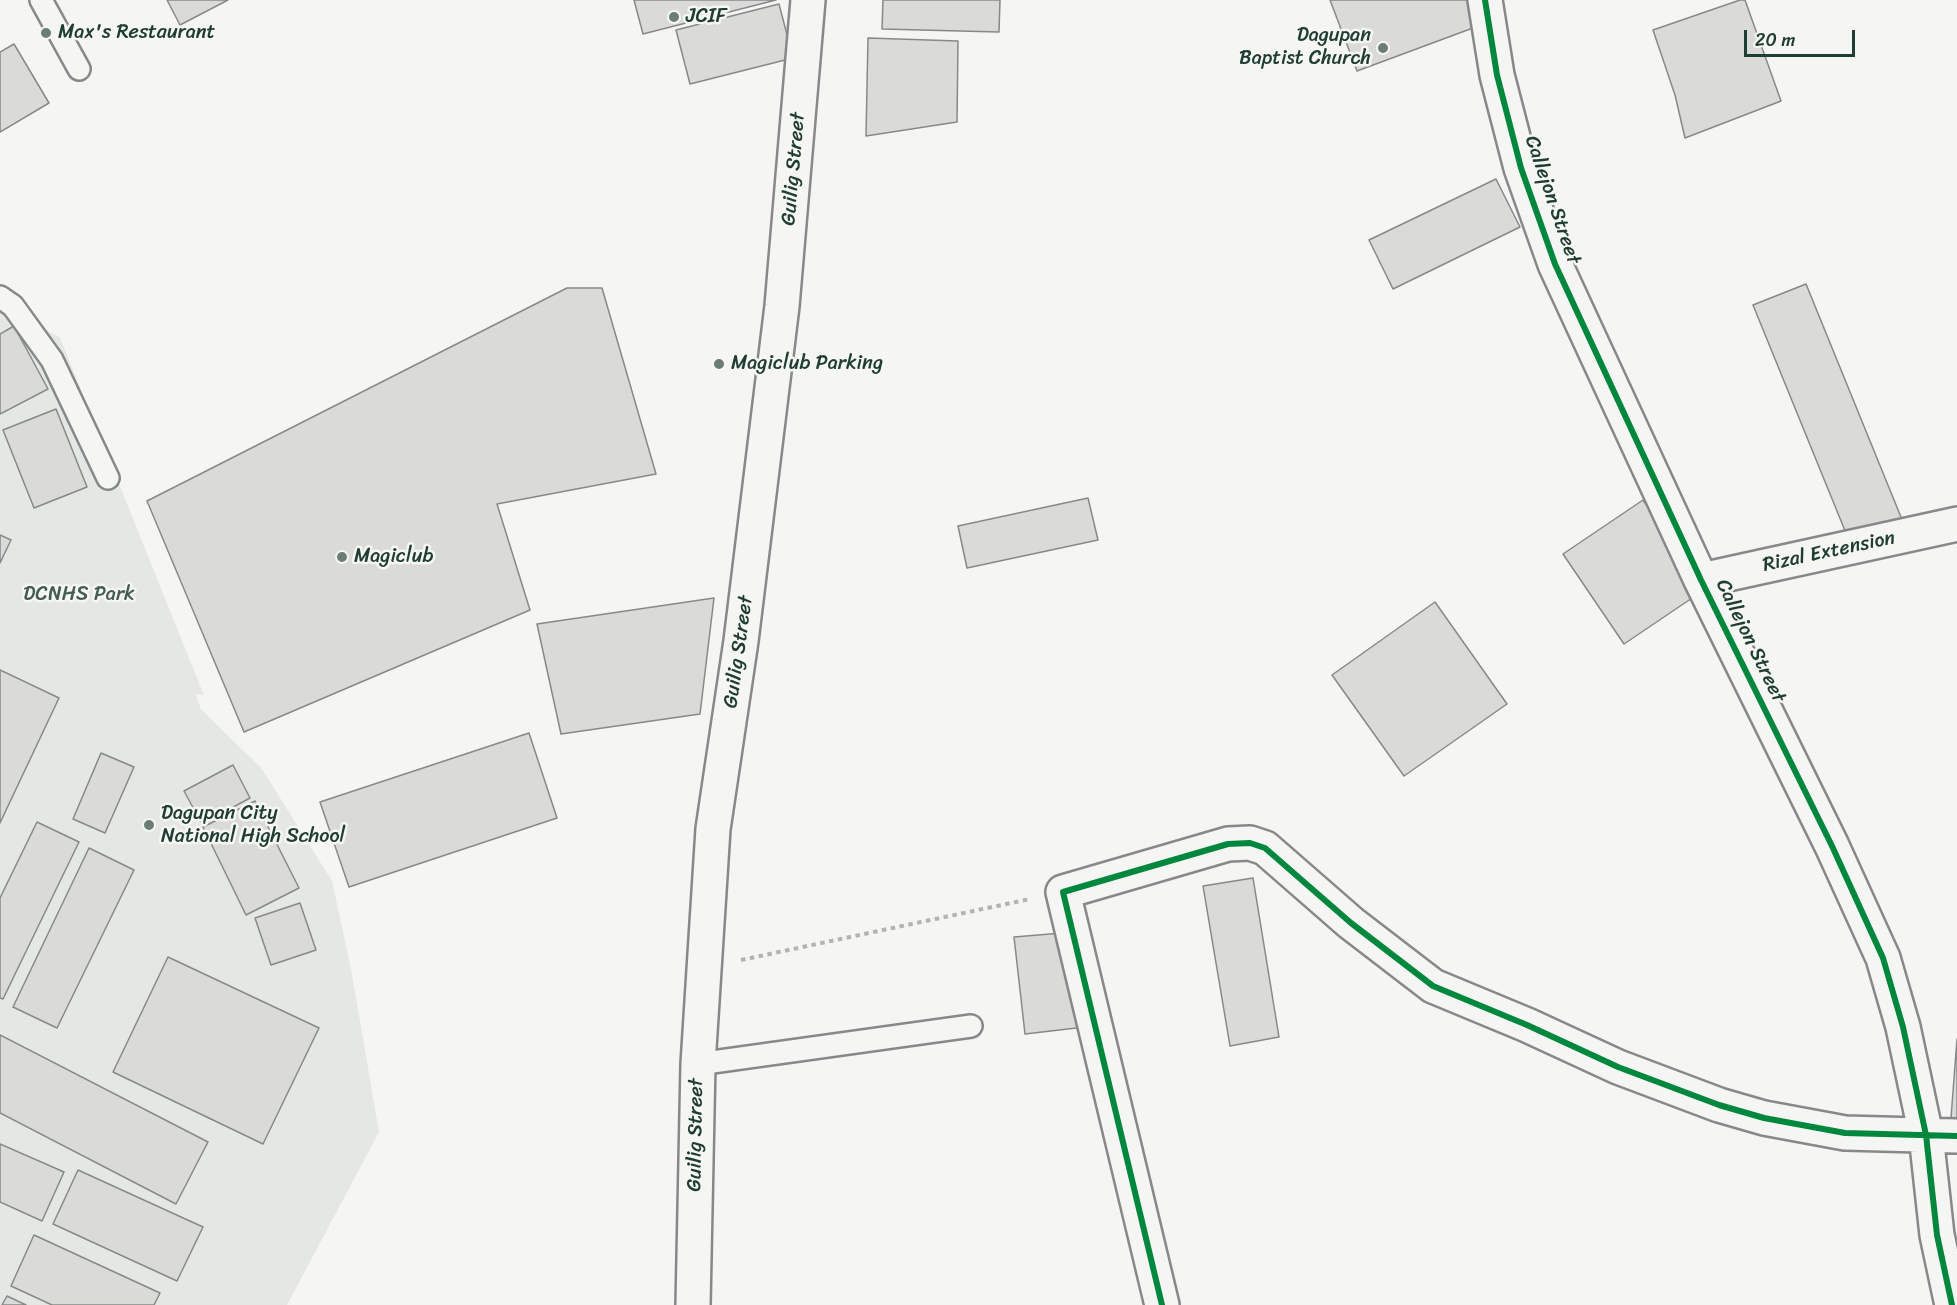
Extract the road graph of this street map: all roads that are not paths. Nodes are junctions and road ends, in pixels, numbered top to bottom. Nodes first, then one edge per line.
1 (41, 0) edge
2 (808, 0) edge
3 (1485, 0) edge
4 (79, 69) dead end
5 (0, 297) edge
6 (108, 478) dead end
7 (1957, 524) edge
8 (1701, 580) junction
9 (971, 1026) dead end
10 (698, 1064) junction
11 (1941, 1136) edge
12 (693, 1305) edge
13 (1162, 1305) edge
14 (1952, 1305) edge

1 - 4 lane
2 - 10 street, Guilig Street
3 - 8 street, Callejon Street
5 - 6 lane
7 - 8 street, Rizal Extension
8 - 11 street, Callejon Street
9 - 10 lane
10 - 12 street, Guilig Street
11 - 13 street
11 - 14 street, Callejon Street

